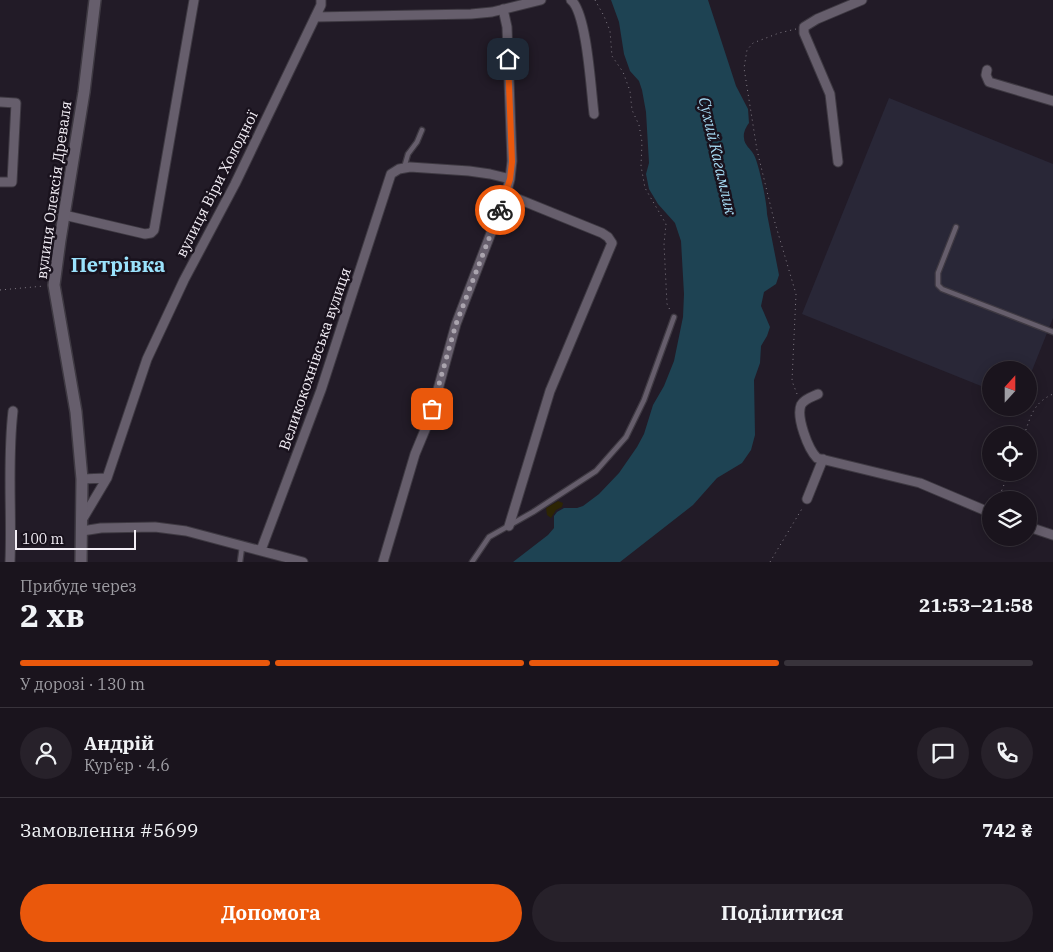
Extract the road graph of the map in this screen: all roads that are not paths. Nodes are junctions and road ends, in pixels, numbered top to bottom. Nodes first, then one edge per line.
1 (95, 0) edge
2 (194, 0) edge
3 (321, 0) edge
4 (541, 0) edge
5 (572, 0) edge
6 (862, 0) edge
7 (503, 9) junction
8 (315, 17) junction
9 (987, 70) dead end
10 (1053, 101) edge
11 (0, 102) edge
12 (594, 114) dead end
13 (422, 130) dead end
14 (838, 162) dead end
15 (404, 168) junction
16 (510, 179) junction
17 (0, 182) edge
18 (506, 194) junction
19 (64, 215) junction
20 (956, 227) dead end
21 (674, 317) road end
22 (1053, 332) edge
23 (818, 394) dead end
24 (13, 411) dead end
25 (823, 460) junction
26 (107, 478) junction
27 (82, 479) junction
28 (808, 499) road end
29 (982, 509) edge
30 (82, 526) junction
31 (509, 526) junction
32 (1037, 530) edge
33 (1053, 535) edge
34 (242, 547) junction
35 (261, 550) junction
36 (10, 562) edge
37 (81, 562) edge
38 (240, 562) edge
39 (303, 562) edge
40 (383, 562) edge
41 (472, 562) edge

1 - 19 street, вулиця Олексія Древаля
2 - 19 street
3 - 8 street, вулиця Віри Холодної
4 - 7 street
5 - 12 street
6 - 14 street
7 - 8 street
7 - 16 street
8 - 26 street, вулиця Віри Холодної
9 - 10 street
11 - 17 street
13 - 15 lane
15 - 16 street
15 - 35 street, Великокохнівська вулиця
16 - 18 street
18 - 31 street
18 - 40 street
19 - 27 street, вулиця Олексія Древаля
20 - 22 lane
21 - 31 lane
23 - 25 street
24 - 36 street
25 - 28 street
25 - 29 street
26 - 27 street
26 - 30 street, вулиця Віри Холодної
27 - 30 street, вулиця Олексія Древаля
30 - 34 street
30 - 37 street, вулиця Олексія Древаля
31 - 41 lane
32 - 33 street
34 - 35 street
34 - 38 lane
35 - 39 street

